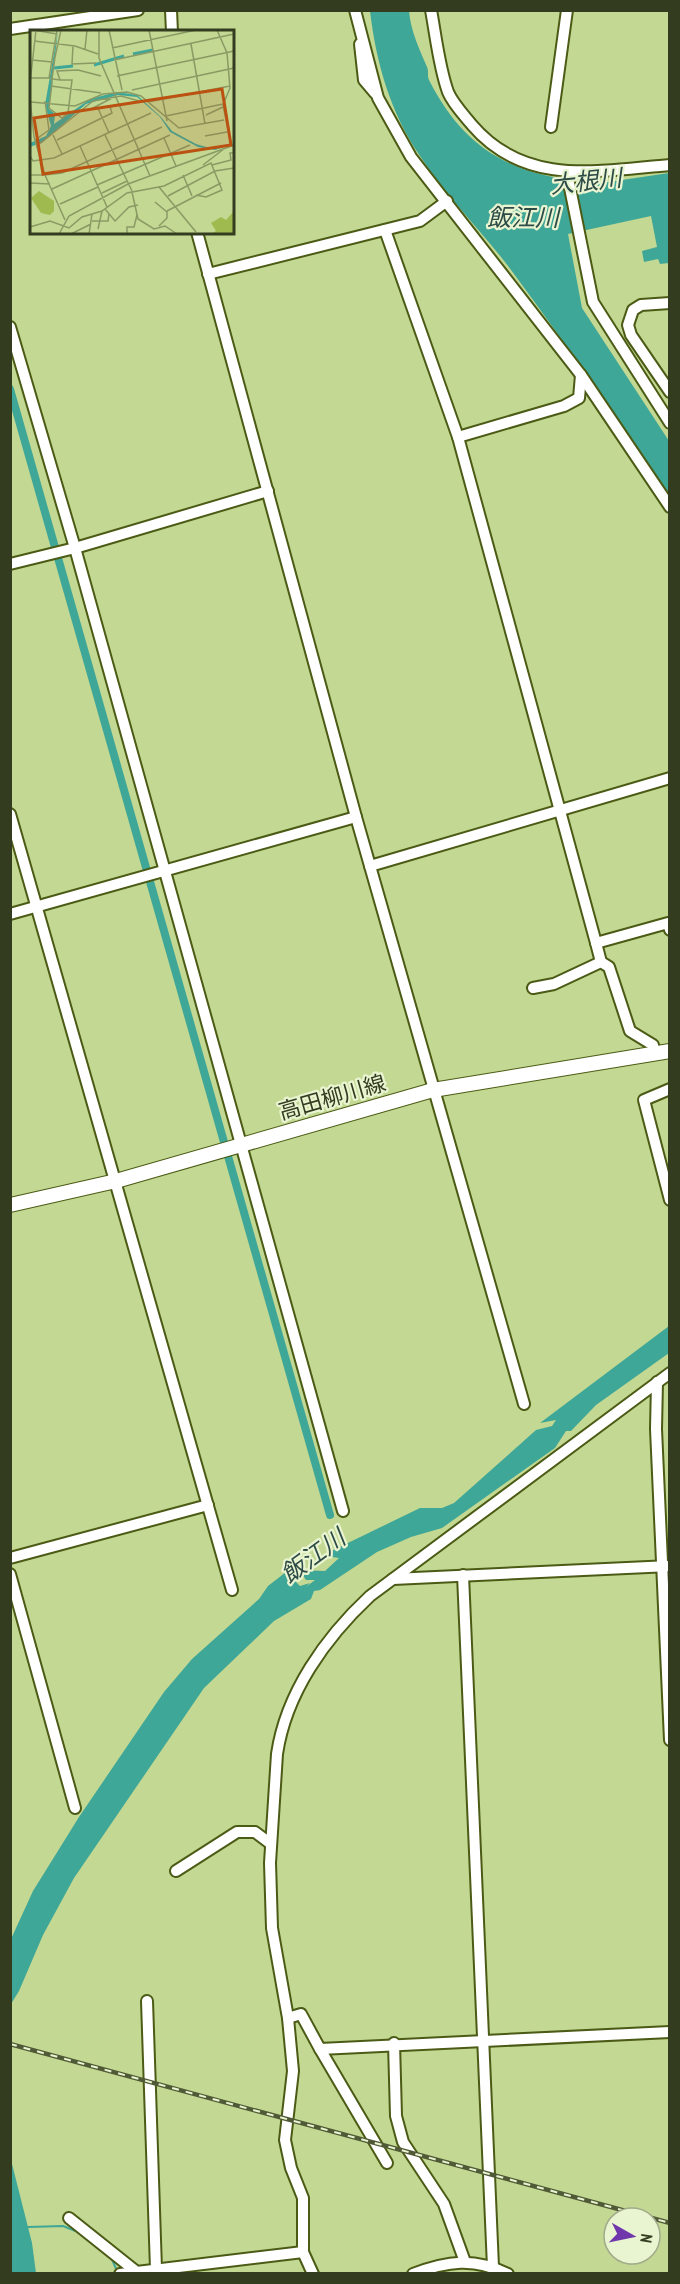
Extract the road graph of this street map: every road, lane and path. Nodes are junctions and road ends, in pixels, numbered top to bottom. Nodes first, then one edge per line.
1 (138, 10) edge
2 (171, 10) edge
3 (355, 10) edge
4 (431, 10) edge
5 (567, 10) edge
6 (10, 29) edge
7 (172, 30) edge
8 (552, 127) dead end
9 (669, 165) edge
10 (568, 176) junction
11 (447, 201) junction
12 (385, 230) junction
13 (197, 234) edge
14 (208, 274) junction
15 (669, 303) edge
16 (10, 327) edge
17 (581, 375) junction
18 (669, 392) edge
19 (669, 423) edge
20 (458, 437) junction
21 (268, 491) junction
22 (669, 507) edge
23 (72, 548) junction
24 (10, 564) edge
25 (669, 778) edge
26 (561, 811) junction
27 (10, 814) edge
28 (356, 817) junction
29 (370, 866) junction
30 (162, 872) junction
31 (36, 907) junction
32 (10, 914) edge
33 (669, 925) edge
34 (596, 943) junction
35 (601, 962) junction
36 (533, 988) dead end
37 (669, 1051) edge
38 (654, 1054) junction
39 (669, 1089) edge
40 (433, 1090) junction
41 (239, 1145) junction
42 (665, 1165) edge
43 (116, 1181) junction
44 (669, 1200) edge
45 (10, 1205) edge
46 (669, 1373) edge
47 (657, 1382) junction
48 (524, 1404) dead end
49 (208, 1505) junction
50 (343, 1511) dead end
51 (10, 1558) edge
52 (666, 1566) edge
53 (10, 1574) edge
54 (463, 1575) junction
55 (393, 1579) junction
56 (232, 1590) dead end
57 (669, 1740) edge
58 (75, 1808) dead end
59 (272, 1844) junction
60 (176, 1871) dead end
61 (147, 2001) dead end
62 (288, 2018) junction
63 (669, 2032) edge
64 (482, 2040) junction
65 (394, 2043) junction
66 (320, 2049) junction
67 (387, 2163) dead end
68 (69, 2218) dead end
69 (303, 2252) junction
70 (465, 2262) junction
71 (493, 2266) junction
72 (156, 2269) junction
73 (137, 2272) edge
74 (120, 2274) edge
75 (313, 2274) edge
76 (413, 2274) edge
77 (508, 2274) edge

1 - 6 street
2 - 7 street
3 - 11 street
4 - 10 street
5 - 8 street
9 - 10 street
10 - 19 street
11 - 12 street
11 - 17 street
12 - 14 street
12 - 20 street
13 - 14 street
14 - 21 street
15 - 18 street
16 - 23 street
17 - 20 street
17 - 22 street
20 - 26 street
21 - 23 street
21 - 28 street
23 - 24 street
23 - 30 street
25 - 26 street
26 - 29 street
26 - 34 street
27 - 31 street
28 - 29 street
28 - 30 street
29 - 40 street
30 - 31 street
30 - 41 street
31 - 32 street
31 - 43 street
33 - 34 street
34 - 35 street
35 - 36 street
35 - 38 street
37 - 38 main road, 高田柳川線
38 - 40 main road, 高田柳川線
39 - 42 street
40 - 41 main road, 高田柳川線
40 - 48 street
41 - 43 main road, 高田柳川線
41 - 50 street
42 - 44 street
43 - 45 main road, 高田柳川線
43 - 49 street
46 - 47 street
47 - 52 street
47 - 55 street
49 - 51 street
49 - 56 street
52 - 54 street
52 - 57 street
53 - 58 street
54 - 55 street
54 - 64 street
55 - 59 street
59 - 60 street
59 - 62 street
61 - 72 street
62 - 66 street
62 - 69 street
63 - 64 street
64 - 65 street
64 - 71 street
65 - 66 street
65 - 70 street
66 - 67 street
68 - 73 street
69 - 72 street
69 - 75 street
70 - 71 street
70 - 76 street
71 - 77 street
72 - 73 street
73 - 74 street

